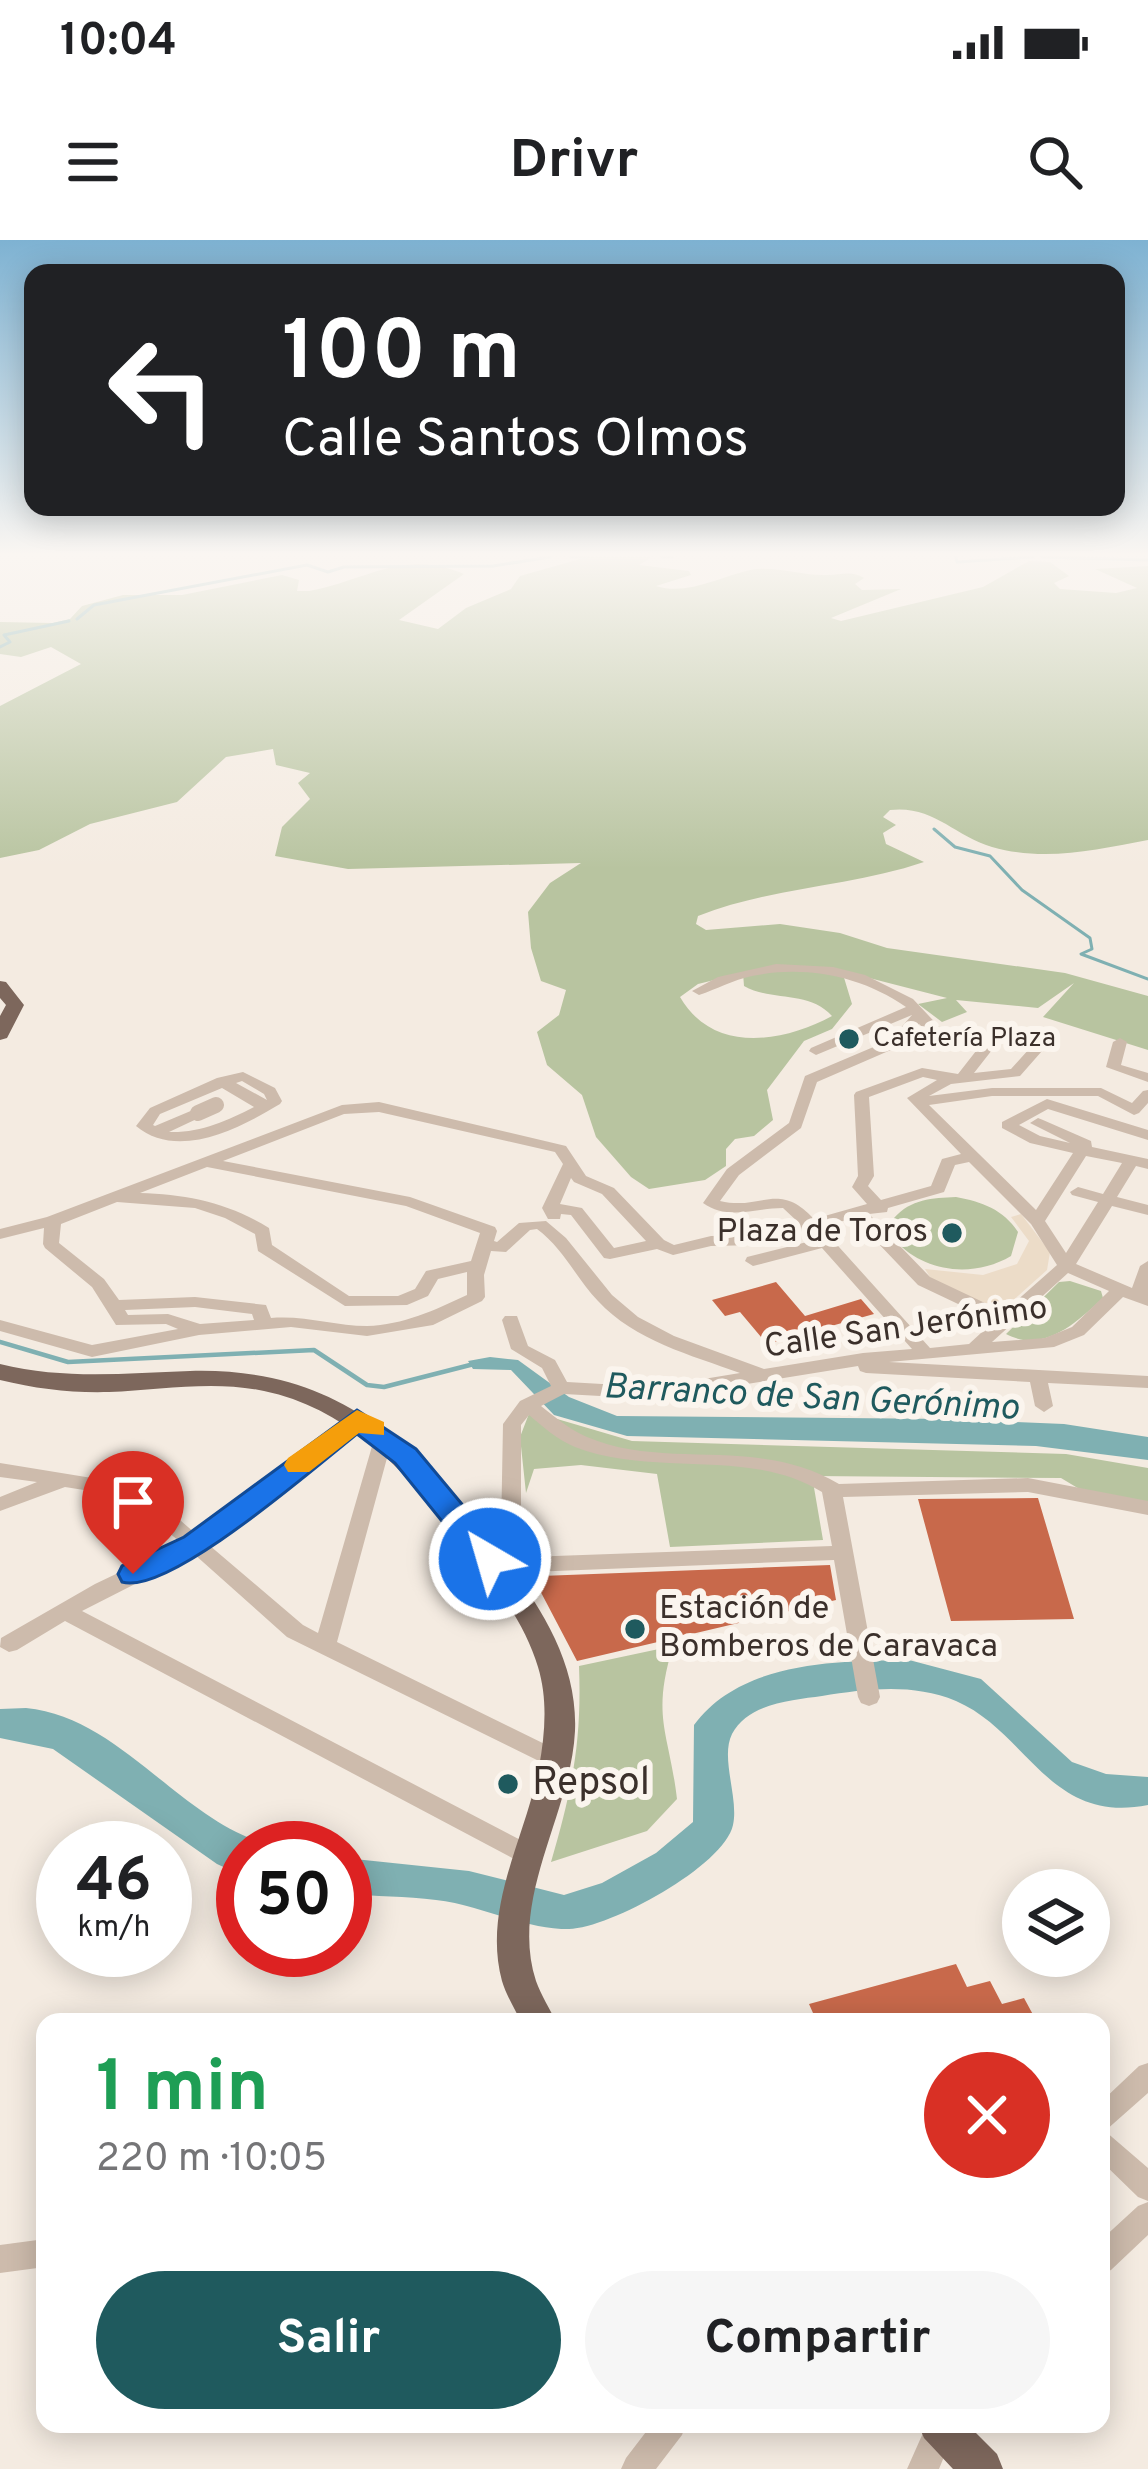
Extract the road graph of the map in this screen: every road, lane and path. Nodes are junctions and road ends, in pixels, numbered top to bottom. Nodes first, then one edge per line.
1 (743, 973) junction
2 (0, 986) edge
3 (699, 992) dead end
4 (738, 995) dead end
5 (916, 1013) junction
6 (0, 1034) edge
7 (1120, 1042) dead end
8 (816, 1051) dead end
9 (1035, 1052) dead end
10 (959, 1078) junction
11 (1148, 1078) edge
12 (260, 1085) junction
13 (205, 1089) junction
14 (241, 1094) junction
15 (1148, 1094) edge
16 (918, 1102) junction
17 (264, 1108) junction
18 (156, 1111) junction
19 (1141, 1114) edge
20 (228, 1122) junction
21 (175, 1123) junction
22 (1038, 1123) dead end
23 (153, 1133) junction
24 (192, 1135) junction
25 (1148, 1135) edge
26 (1083, 1148) junction
27 (974, 1156) junction
28 (202, 1162) junction
29 (1140, 1162) edge
30 (569, 1166) junction
31 (1078, 1192) dead end
32 (1107, 1199) junction
33 (89, 1207) junction
34 (550, 1208) junction
35 (881, 1209) junction
36 (1148, 1210) edge
37 (860, 1214) junction
38 (53, 1221) junction
39 (1037, 1221) junction
40 (813, 1226) junction
41 (0, 1235) edge
42 (487, 1238) junction
43 (559, 1239) junction
44 (827, 1242) junction
45 (658, 1244) junction
46 (1062, 1260) junction
47 (753, 1261) dead end
48 (478, 1265) junction
49 (1148, 1266) edge
50 (1083, 1276) junction
51 (1047, 1280) junction
52 (1135, 1296) edge
53 (114, 1305) junction
54 (1004, 1319) junction
55 (511, 1320) dead end
56 (264, 1324) junction
57 (0, 1325) edge
58 (199, 1330) junction
59 (972, 1351) junction
60 (926, 1354) junction
61 (863, 1359) junction
62 (0, 1372) edge
63 (768, 1378) junction
64 (1038, 1378) junction
65 (1148, 1382) edge
66 (546, 1395) junction
67 (1044, 1406) dead end
68 (357, 1420) junction
69 (384, 1436) junction
70 (0, 1470) edge
71 (65, 1479) junction
72 (833, 1490) junction
73 (0, 1504) edge
74 (1148, 1508) edge
75 (195, 1545) junction
76 (839, 1552) junction
77 (504, 1555) junction
78 (66, 1612) junction
79 (9, 1644) dead end
80 (326, 1646) junction
81 (868, 1697) dead end
82 (555, 1759) junction
83 (526, 1862) junction
84 (534, 2013) edge
85 (1148, 2075) edge
86 (1110, 2111) edge
87 (1110, 2151) edge
88 (1148, 2187) edge
89 (1148, 2216) edge
90 (1110, 2252) edge
91 (36, 2254) edge
92 (0, 2259) edge
93 (664, 2433) edge
94 (936, 2433) edge
95 (946, 2433) edge
96 (637, 2469) edge
97 (923, 2469) edge
98 (982, 2469) edge

1 - 3 street
1 - 4 street
1 - 5 street
2 - 6 main road
5 - 8 street
5 - 10 street
5 - 40 street
7 - 11 street
9 - 10 street
10 - 16 street
10 - 35 street
12 - 13 street
12 - 14 street
12 - 17 street
13 - 14 street
13 - 18 street
13 - 20 street
14 - 17 street
14 - 21 street, bridge
15 - 19 street
16 - 19 street
16 - 27 street
17 - 20 street
18 - 21 street
18 - 23 street
20 - 24 street
21 - 23 street
21 - 24 street
22 - 26 street
23 - 24 street
25 - 26 street
26 - 29 street
26 - 39 street
27 - 35 street
27 - 39 street
28 - 30 street
28 - 33 street
28 - 42 street
29 - 32 street
30 - 34 street
30 - 45 street
31 - 32 street
32 - 36 street
32 - 46 street
33 - 38 street
33 - 48 street
34 - 43 street
34 - 45 street
35 - 37 street
37 - 40 street
37 - 54 street
38 - 41 street
38 - 53 street
39 - 46 street
40 - 44 street
40 - 45 street
42 - 43 street
42 - 48 street
43 - 63 street
44 - 47 street
44 - 60 street
46 - 50 street
46 - 51 street
48 - 56 street
49 - 52 street
50 - 51 street
50 - 52 street
51 - 54 street
52 - 59 street, Calle San Jerónimo
53 - 56 street
53 - 58 street
54 - 59 street
55 - 66 street
56 - 58 street
57 - 58 street
59 - 60 street, Calle San Jerónimo
60 - 61 street, Calle San Jerónimo
61 - 63 street, Calle San Jerónimo
61 - 64 street
62 - 68 main road
63 - 66 street, Calle San Jerónimo
64 - 65 street
64 - 67 street
66 - 72 street
66 - 77 street
68 - 69 main road
68 - 75 street
69 - 77 main road
69 - 80 street
70 - 71 street
71 - 73 street
71 - 75 street
72 - 74 street
72 - 76 street
75 - 78 street
75 - 80 street
76 - 77 street
76 - 81 street
77 - 82 main road
78 - 79 street
78 - 83 street
80 - 82 street
82 - 83 main road
83 - 84 main road
85 - 86 street
87 - 88 street
89 - 90 street
91 - 92 street
93 - 96 street
94 - 97 street
95 - 98 main road

